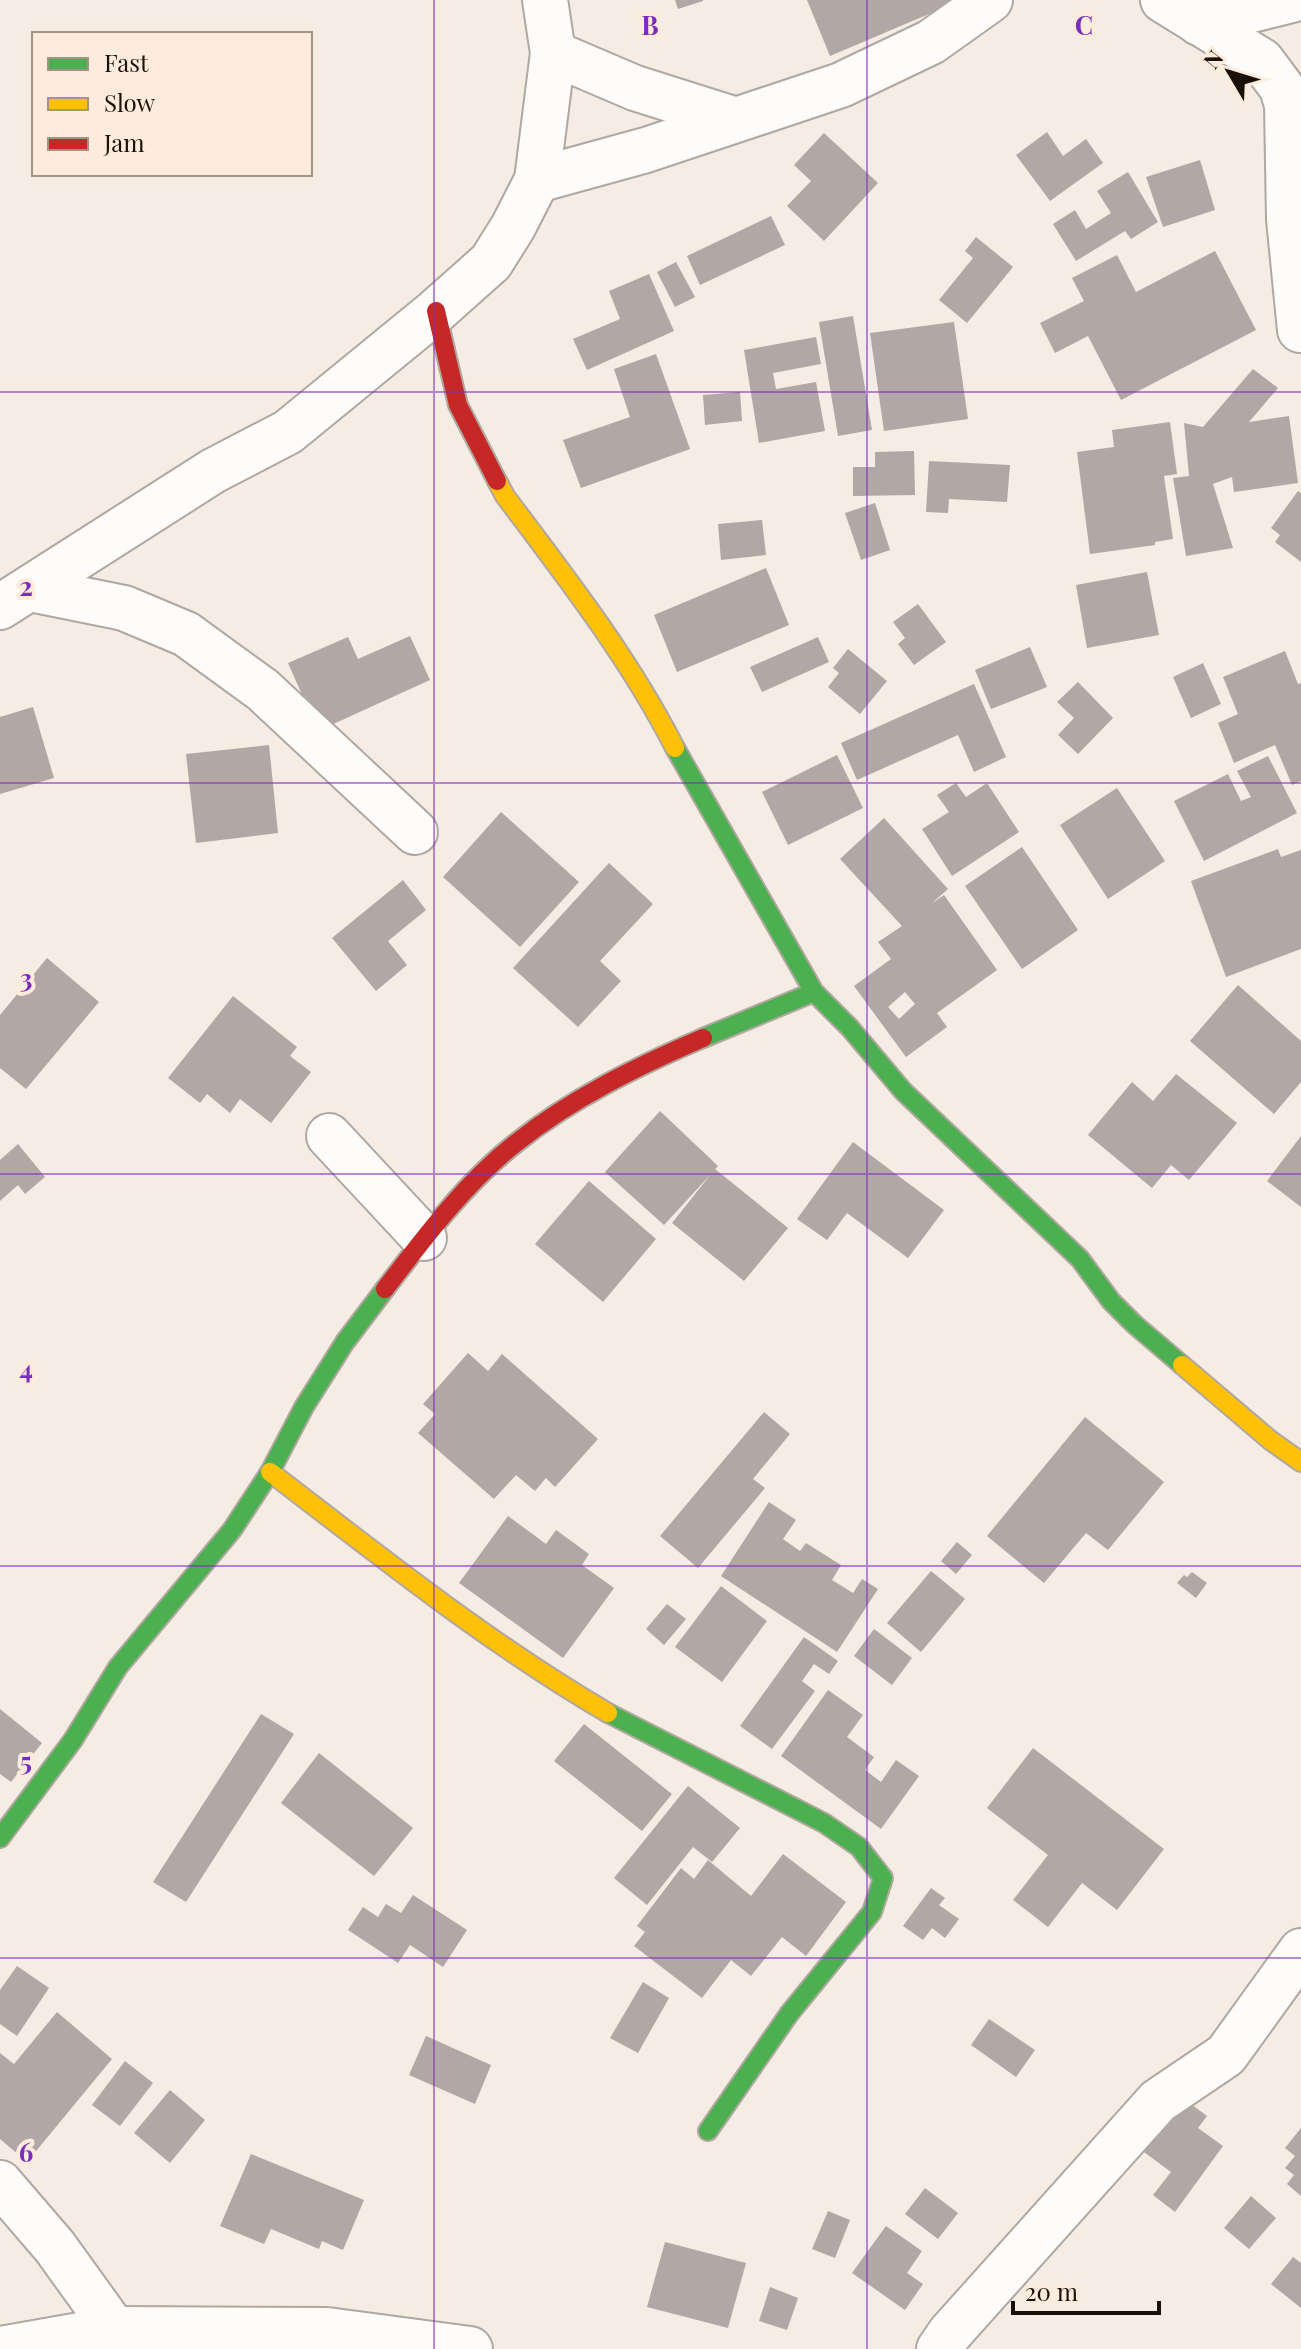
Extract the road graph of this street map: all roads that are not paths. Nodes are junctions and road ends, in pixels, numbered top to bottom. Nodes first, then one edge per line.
1 (545, 0) edge
2 (990, 0) edge
3 (1163, 0) edge
4 (1292, 0) edge
5 (1199, 23) junction
6 (553, 53) junction
7 (733, 119) junction
8 (537, 180) junction
9 (436, 311) junction
10 (1300, 330) edge
11 (15, 598) edge
12 (415, 832) dead end
13 (814, 992) junction
14 (329, 1136) dead end
15 (424, 1238) junction
16 (1301, 1462) edge
17 (270, 1472) junction
18 (0, 1838) edge
19 (1301, 1951) edge
20 (708, 2131) dead end
21 (0, 2183) edge
22 (114, 2329) junction
23 (0, 2349) edge
24 (470, 2349) edge
25 (939, 2349) edge

1 - 6 street
2 - 7 street
3 - 5 street
4 - 5 street
5 - 10 street
6 - 7 street
6 - 8 street
7 - 8 street
8 - 9 street
9 - 11 street
9 - 13 street
11 - 12 street
13 - 15 street
13 - 16 street
14 - 15 street
15 - 17 street
17 - 18 street
17 - 20 street
19 - 25 street
21 - 22 street
22 - 23 street
22 - 24 street

